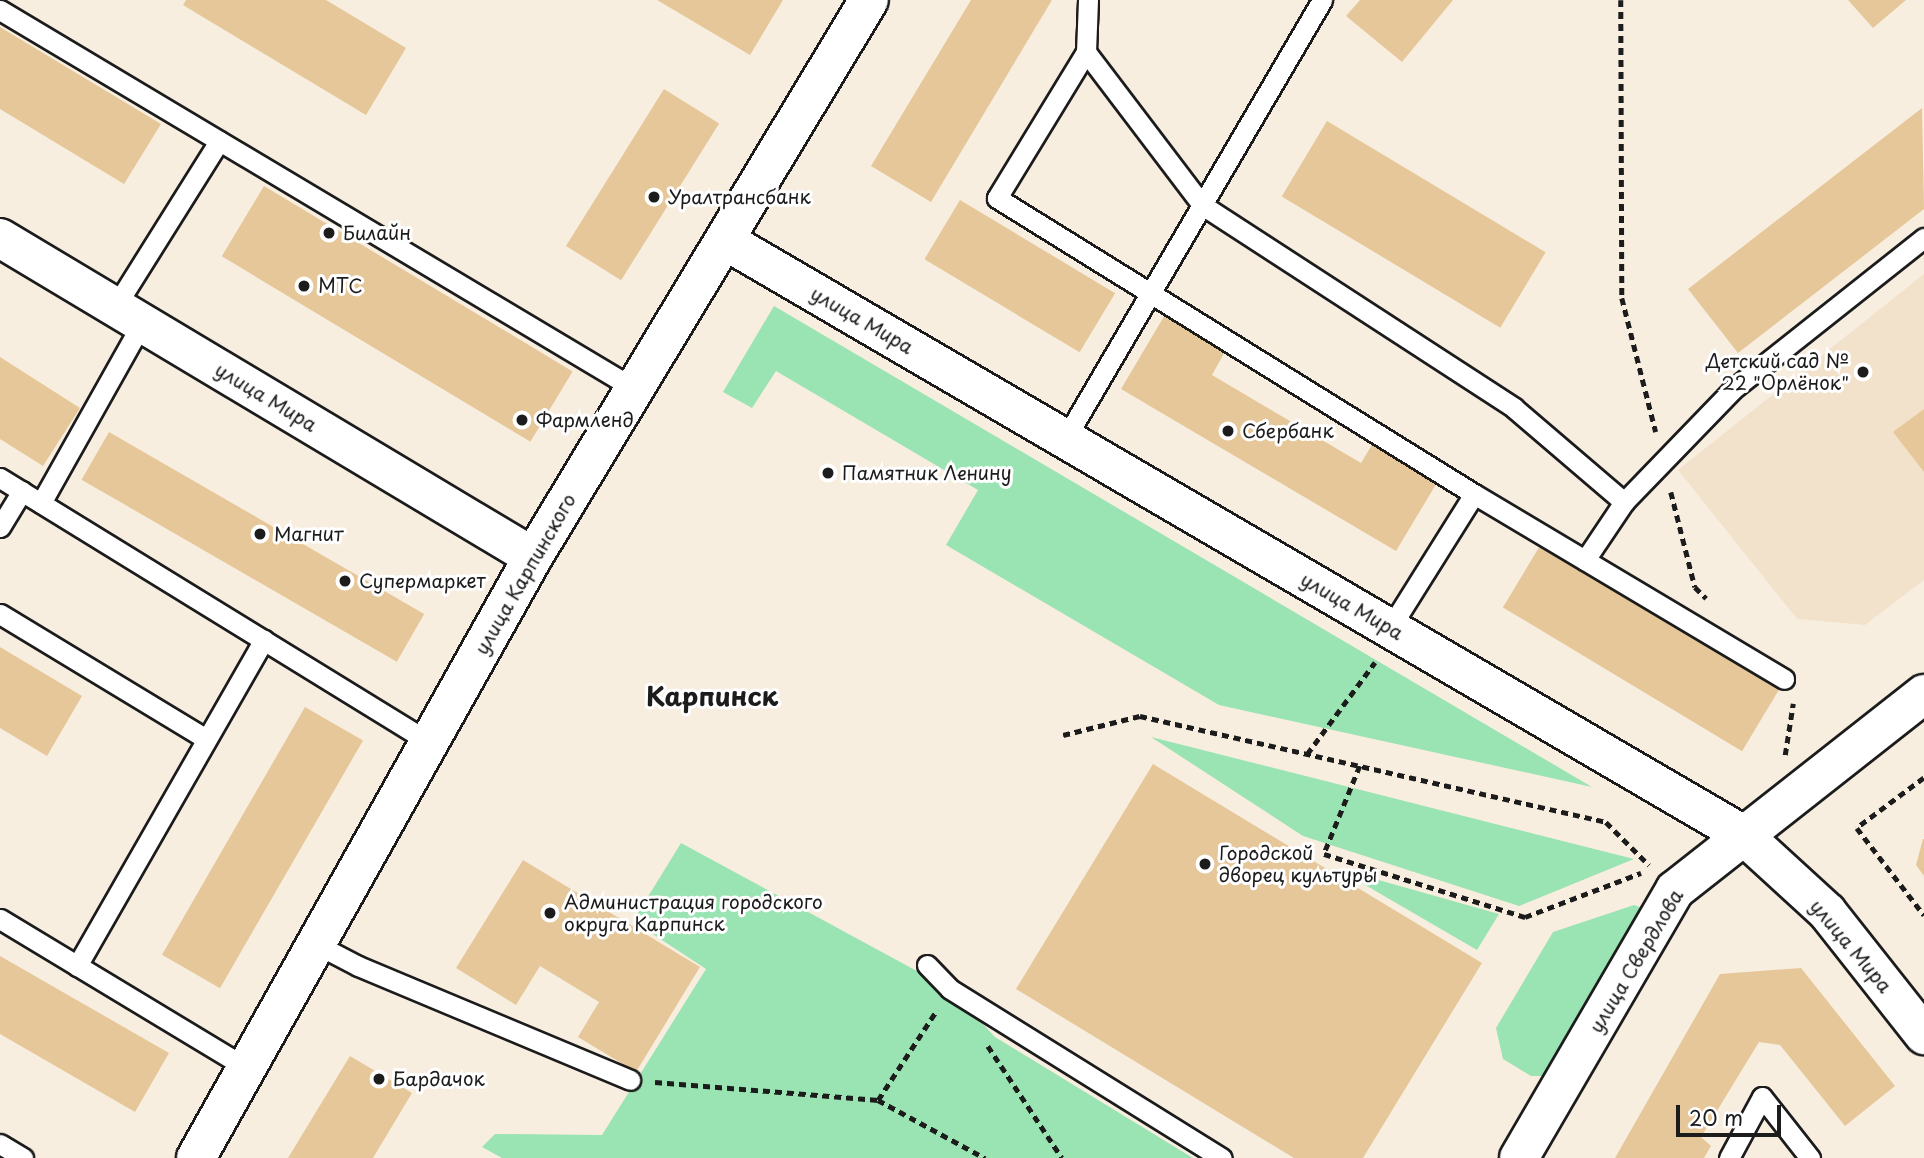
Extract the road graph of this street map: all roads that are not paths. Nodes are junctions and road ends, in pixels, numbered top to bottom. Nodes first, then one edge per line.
1 (869, 0) edge
2 (1088, 0) edge
3 (1322, 0) edge
4 (0, 10) edge
5 (1086, 52) junction
6 (219, 141) junction
7 (1202, 205) junction
8 (0, 238) edge
9 (1924, 238) edge
10 (726, 241) junction
11 (1150, 293) junction
12 (129, 315) junction
13 (635, 389) junction
14 (1065, 439) junction
15 (0, 478) edge
16 (22, 491) junction
17 (1474, 494) junction
18 (1624, 502) junction
19 (41, 503) junction
20 (0, 527) edge
21 (533, 557) junction
22 (1585, 560) junction
23 (0, 614) edge
24 (1393, 630) junction
25 (264, 640) junction
26 (1784, 679) dead end
27 (1924, 694) edge
28 (206, 739) junction
29 (429, 742) junction
30 (1742, 834) junction
31 (0, 919) edge
32 (316, 944) junction
33 (927, 965) dead end
34 (77, 966) junction
35 (1924, 1035) edge
36 (247, 1068) junction
37 (630, 1080) road end
38 (0, 1144) edge
39 (1521, 1157) edge
40 (23, 1158) edge
41 (196, 1158) edge
42 (1222, 1158) edge
43 (1729, 1158) edge
44 (1810, 1158) edge

1 - 10 main road, улица Карпинского
2 - 5 lane
3 - 7 lane
4 - 6 lane
5 - 7 lane
5 - 11 lane
6 - 12 lane
6 - 13 lane
7 - 11 lane
7 - 18 lane
8 - 12 main road, улица Мира
9 - 18 lane
10 - 13 main road, улица Карпинского
10 - 14 main road, улица Мира
11 - 14 lane
11 - 17 lane
12 - 19 lane
12 - 21 main road, улица Мира
13 - 21 main road, улица Карпинского
14 - 24 main road, улица Мира
15 - 16 lane
16 - 19 lane
16 - 20 lane
17 - 22 lane
17 - 24 lane
18 - 22 lane
19 - 25 lane
21 - 29 main road, улица Карпинского
22 - 26 lane
23 - 28 lane
24 - 30 main road, улица Мира
25 - 28 lane
25 - 29 lane
27 - 30 main road, улица Свердлова
28 - 34 lane
29 - 32 main road, улица Карпинского
30 - 35 main road, улица Мира
30 - 39 main road, улица Свердлова
31 - 34 lane
32 - 36 main road, улица Карпинского
32 - 37 lane
33 - 42 lane
34 - 36 lane
36 - 41 main road, улица Карпинского
38 - 40 lane
43 - 44 lane

